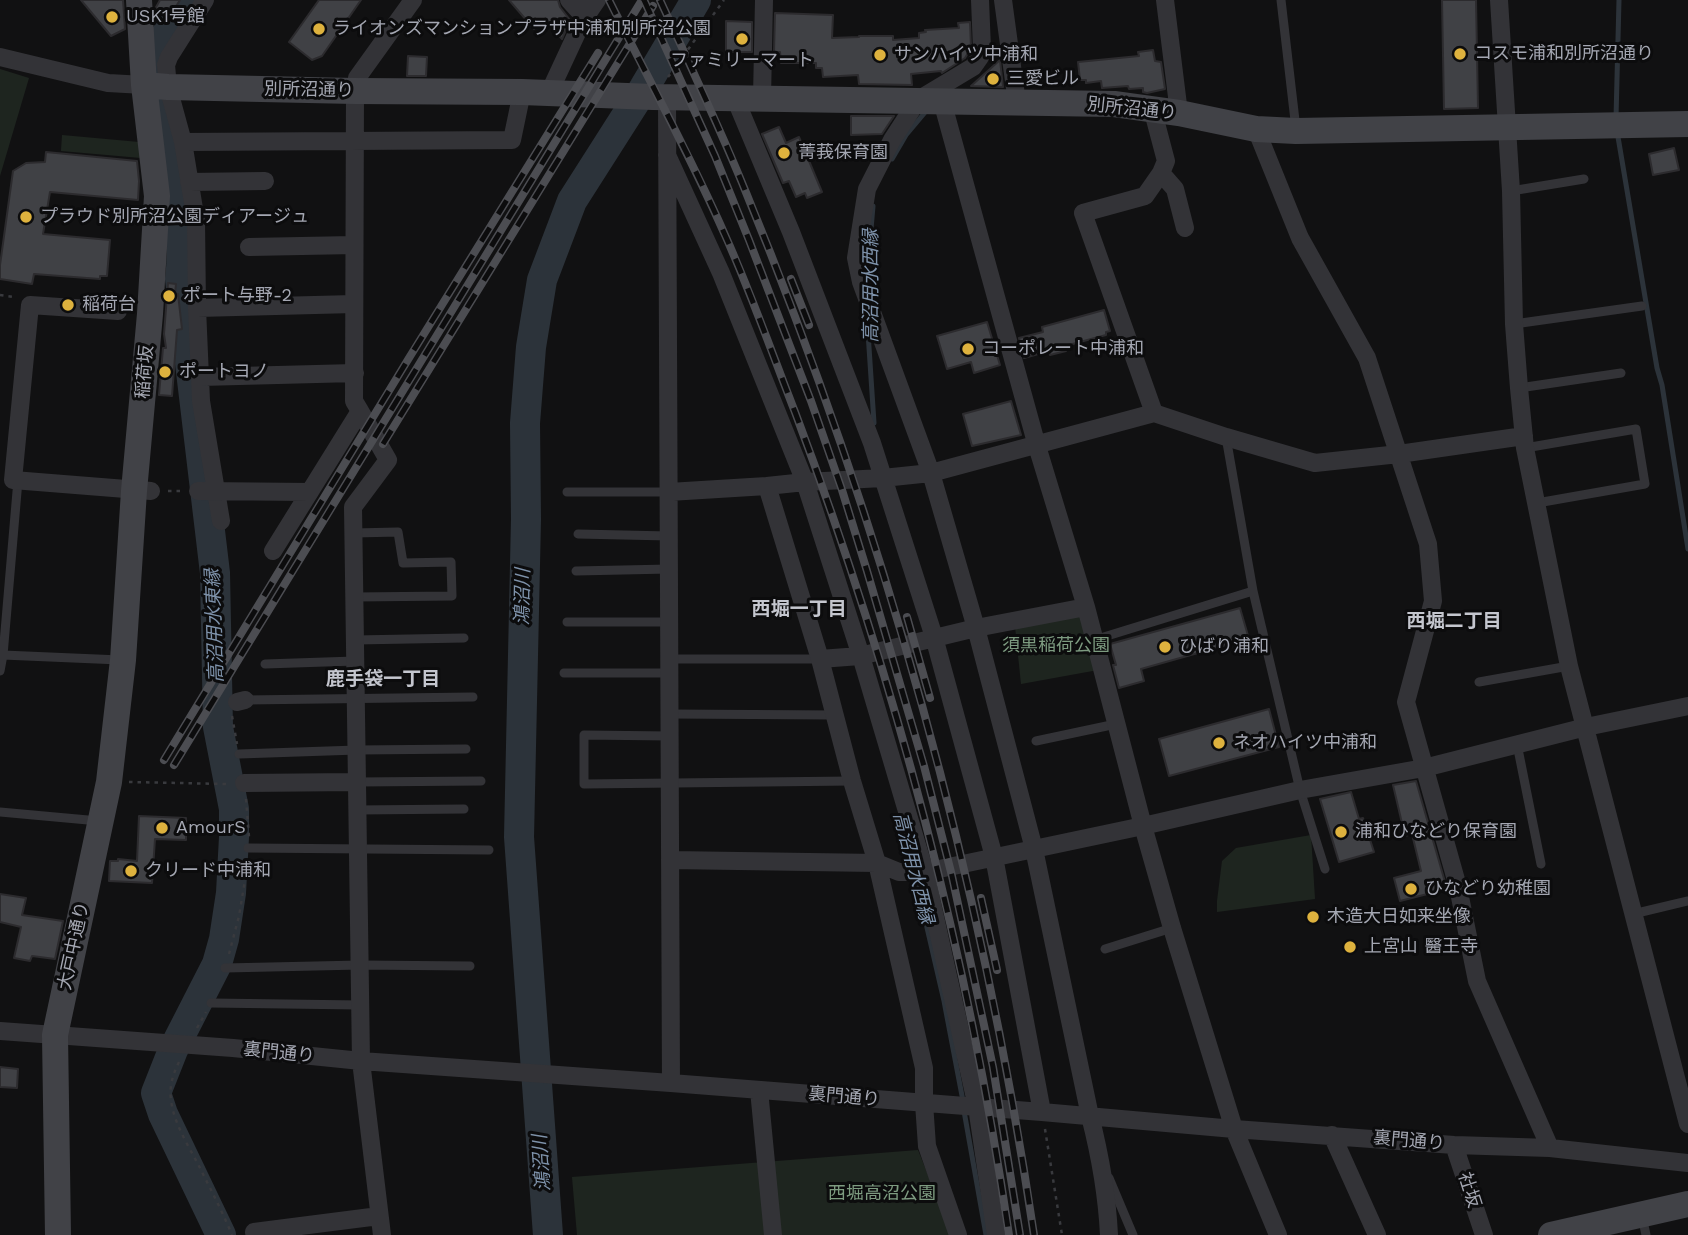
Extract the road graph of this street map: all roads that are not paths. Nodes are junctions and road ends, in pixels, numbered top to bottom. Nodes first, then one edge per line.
1 (139, 0) edge
2 (205, 0) edge
3 (413, 0) edge
4 (563, 0) edge
5 (569, 0) edge
6 (591, 0) edge
7 (597, 0) edge
8 (764, 0) edge
9 (980, 0) edge
10 (1003, 0) edge
11 (1165, 0) edge
12 (1281, 0) edge
13 (1499, 0) edge
14 (582, 22) junction
15 (0, 57) edge
16 (157, 86) junction
17 (355, 91) junction
18 (522, 92) junction
19 (549, 93) junction
20 (657, 97) junction
21 (735, 98) junction
22 (762, 98) junction
23 (933, 101) junction
24 (1017, 103) junction
25 (1152, 108) junction
26 (1179, 113) junction
27 (1688, 124) edge
28 (1507, 128) junction
29 (1256, 129) junction
30 (1296, 131) junction
31 (356, 141) junction
32 (183, 142) junction
33 (667, 155) junction
34 (1161, 173) junction
35 (1584, 179) dead end
36 (265, 181) dead end
37 (189, 182) junction
38 (1511, 191) junction
39 (1185, 228) dead end
40 (354, 245) junction
41 (249, 247) dead end
42 (354, 304) junction
43 (1642, 306) dead end
44 (197, 308) junction
45 (118, 311) dead end
46 (1514, 324) junction
47 (355, 373) junction
48 (1621, 373) dead end
49 (200, 377) junction
50 (1518, 388) junction
51 (360, 411) junction
52 (1154, 413) junction
53 (1226, 437) junction
54 (1525, 442) junction
55 (1037, 446) junction
56 (1399, 454) junction
57 (930, 473) junction
58 (883, 478) junction
59 (18, 480) junction
60 (805, 482) junction
61 (767, 486) junction
62 (143, 491) junction
63 (209, 491) junction
64 (310, 492) junction
65 (567, 492) dead end
66 (669, 492) junction
67 (1537, 503) junction
68 (221, 521) dead end
69 (354, 533) junction
70 (578, 534) dead end
71 (669, 536) junction
72 (273, 551) dead end
73 (669, 569) junction
74 (576, 571) dead end
75 (1253, 591) junction
76 (355, 597) junction
77 (1086, 607) junction
78 (567, 622) dead end
79 (669, 622) junction
80 (976, 628) junction
81 (934, 637) junction
82 (464, 638) dead end
83 (355, 640) junction
84 (1094, 640) junction
85 (3, 655) junction
86 (855, 657) junction
87 (820, 659) junction
88 (123, 660) junction
89 (355, 661) junction
90 (265, 664) dead end
91 (669, 666) junction
92 (1569, 666) junction
93 (0, 671) edge
94 (564, 673) dead end
95 (1479, 682) dead end
96 (473, 697) dead end
97 (356, 699) junction
98 (241, 701) dead end
99 (1688, 706) edge
100 (670, 714) junction
101 (835, 715) junction
102 (1116, 724) junction
103 (1586, 727) junction
104 (670, 736) junction
105 (1036, 741) dead end
106 (1517, 744) junction
107 (466, 749) dead end
108 (357, 750) junction
109 (239, 754) dead end
110 (1424, 768) junction
111 (481, 781) dead end
112 (852, 781) junction
113 (357, 782) junction
114 (236, 783) road end
115 (670, 784) junction
116 (1300, 790) junction
117 (464, 809) dead end
118 (358, 810) junction
119 (0, 812) edge
120 (100, 821) junction
121 (1143, 827) junction
122 (248, 848) dead end
123 (358, 849) junction
124 (1034, 849) junction
125 (489, 850) dead end
126 (994, 857) junction
127 (670, 860) junction
128 (877, 863) junction
129 (1541, 864) dead end
130 (1325, 869) dead end
131 (923, 872) junction
132 (1688, 901) edge
133 (1633, 914) junction
134 (1172, 928) junction
135 (1105, 949) dead end
136 (360, 965) junction
137 (470, 966) dead end
138 (225, 968) dead end
139 (211, 1003) dead end
140 (360, 1005) junction
141 (0, 1031) edge
142 (55, 1035) junction
143 (361, 1061) junction
144 (671, 1083) junction
145 (759, 1090) junction
146 (924, 1103) junction
147 (968, 1106) junction
148 (1042, 1112) junction
149 (1090, 1116) junction
150 (1688, 1124) edge
151 (1234, 1129) junction
152 (1332, 1135) junction
153 (1454, 1145) junction
154 (1549, 1148) junction
155 (1100, 1155) junction
156 (1688, 1163) edge
157 (1688, 1204) edge
158 (379, 1216) junction
159 (1643, 1225) edge
160 (254, 1232) dead end
161 (58, 1235) edge
162 (382, 1235) edge
163 (773, 1235) edge
164 (958, 1235) edge
165 (996, 1235) edge
166 (1110, 1235) edge
167 (1133, 1235) edge
168 (1278, 1235) edge
169 (1377, 1235) edge
170 (1483, 1235) edge
171 (1551, 1235) edge

1 - 16 street, 稲荷坂
2 - 16 street
3 - 17 street
4 - 14 street
5 - 6 street
7 - 14 street
8 - 22 street
9 - 23 street
10 - 24 street
11 - 26 street
12 - 30 lane
13 - 28 street
14 - 19 street
15 - 16 street, 別所沼通り
16 - 17 street, 別所沼通り
16 - 32 street
16 - 62 street, 稲荷坂
17 - 18 street, 別所沼通り
17 - 31 street
18 - 19 street, 別所沼通り
18 - 31 street
19 - 20 street, 別所沼通り
20 - 21 street, 別所沼通り
20 - 33 street
21 - 22 street, 別所沼通り
21 - 58 street
22 - 23 street, 別所沼通り
23 - 24 street, 別所沼通り
23 - 55 street
23 - 57 street
24 - 25 street, 別所沼通り
25 - 26 street, 別所沼通り
25 - 34 street
26 - 29 street, 別所沼通り
27 - 28 street, 別所沼通り
28 - 30 street, 別所沼通り
28 - 38 street
29 - 30 street, 別所沼通り
29 - 56 street
31 - 32 street
31 - 40 street
32 - 37 street
33 - 60 street
33 - 66 street
34 - 39 street
34 - 52 street
35 - 38 lane
36 - 37 street
37 - 44 street
38 - 46 street
40 - 41 street
40 - 42 street
42 - 44 street
42 - 47 street
43 - 46 lane
44 - 49 street
45 - 59 street
46 - 50 street
47 - 49 street
47 - 51 street
48 - 50 lane
49 - 63 street
50 - 54 street
51 - 64 street
51 - 69 street
52 - 53 street
52 - 55 street
53 - 56 street
53 - 75 lane
54 - 56 street
54 - 67 street
54 - 67 lane
55 - 57 street
55 - 77 street
56 - 110 street
57 - 58 street
57 - 80 street
58 - 60 street
58 - 81 street
59 - 62 street
59 - 85 lane
60 - 61 street
60 - 86 street
61 - 66 street
61 - 87 street
62 - 88 street, 稲荷坂
63 - 64 street
63 - 68 street
64 - 72 street
65 - 66 lane
66 - 71 street
67 - 92 street
69 - 76 street
69 - 76 lane
70 - 71 lane
71 - 73 street
73 - 74 lane
73 - 79 street
75 - 84 lane
75 - 116 lane
76 - 83 street
77 - 80 street
77 - 84 street
78 - 79 lane
79 - 91 street
80 - 81 street
80 - 124 street
81 - 86 street
81 - 126 street
82 - 83 lane
83 - 89 street
84 - 102 street
85 - 88 lane
85 - 93 lane
86 - 87 street
86 - 131 street
87 - 91 lane
87 - 101 street
88 - 120 street, 大戸中通り
89 - 90 lane
89 - 97 street
91 - 94 lane
91 - 100 street
92 - 95 lane
92 - 103 street
96 - 97 lane
97 - 98 lane
97 - 108 street
99 - 103 street
100 - 101 lane
100 - 104 street
101 - 112 street
102 - 105 lane
102 - 121 street
103 - 106 street
103 - 133 street
104 - 115 street
104 - 115 lane
106 - 110 street
106 - 129 lane
107 - 108 lane
108 - 109 lane
108 - 113 street
110 - 116 street
110 - 154 street
111 - 113 lane
112 - 115 lane
112 - 128 street
113 - 114 street
113 - 118 street
115 - 127 street
116 - 121 street
116 - 130 lane
117 - 118 lane
118 - 123 street
119 - 120 lane
120 - 142 street, 大戸中通り
121 - 124 street
121 - 134 street
122 - 123 lane
123 - 125 lane
123 - 136 street
124 - 126 street
124 - 149 street
126 - 131 street
126 - 148 street
127 - 128 street
127 - 144 street
128 - 131 street
128 - 146 street
131 - 147 street
132 - 133 lane
133 - 150 street
134 - 135 lane
134 - 151 street
136 - 137 lane
136 - 138 lane
136 - 140 street
139 - 140 lane
140 - 143 street
141 - 142 street, 裏門通り
142 - 143 street, 裏門通り
142 - 161 street, 大戸中通り
143 - 144 street, 裏門通り
143 - 158 street
144 - 145 street, 裏門通り
145 - 146 street, 裏門通り
145 - 163 street
146 - 147 street, 裏門通り
146 - 164 street
147 - 148 street, 裏門通り
147 - 165 street
148 - 149 street, 裏門通り
149 - 151 street, 裏門通り
149 - 155 street
151 - 152 street, 裏門通り
151 - 168 street
152 - 153 street, 裏門通り
152 - 169 street
153 - 154 street, 裏門通り
153 - 170 street, 社坂
154 - 156 street, 裏門通り
155 - 166 street
155 - 167 lane
157 - 159 street
158 - 160 street
158 - 162 street
159 - 171 street

